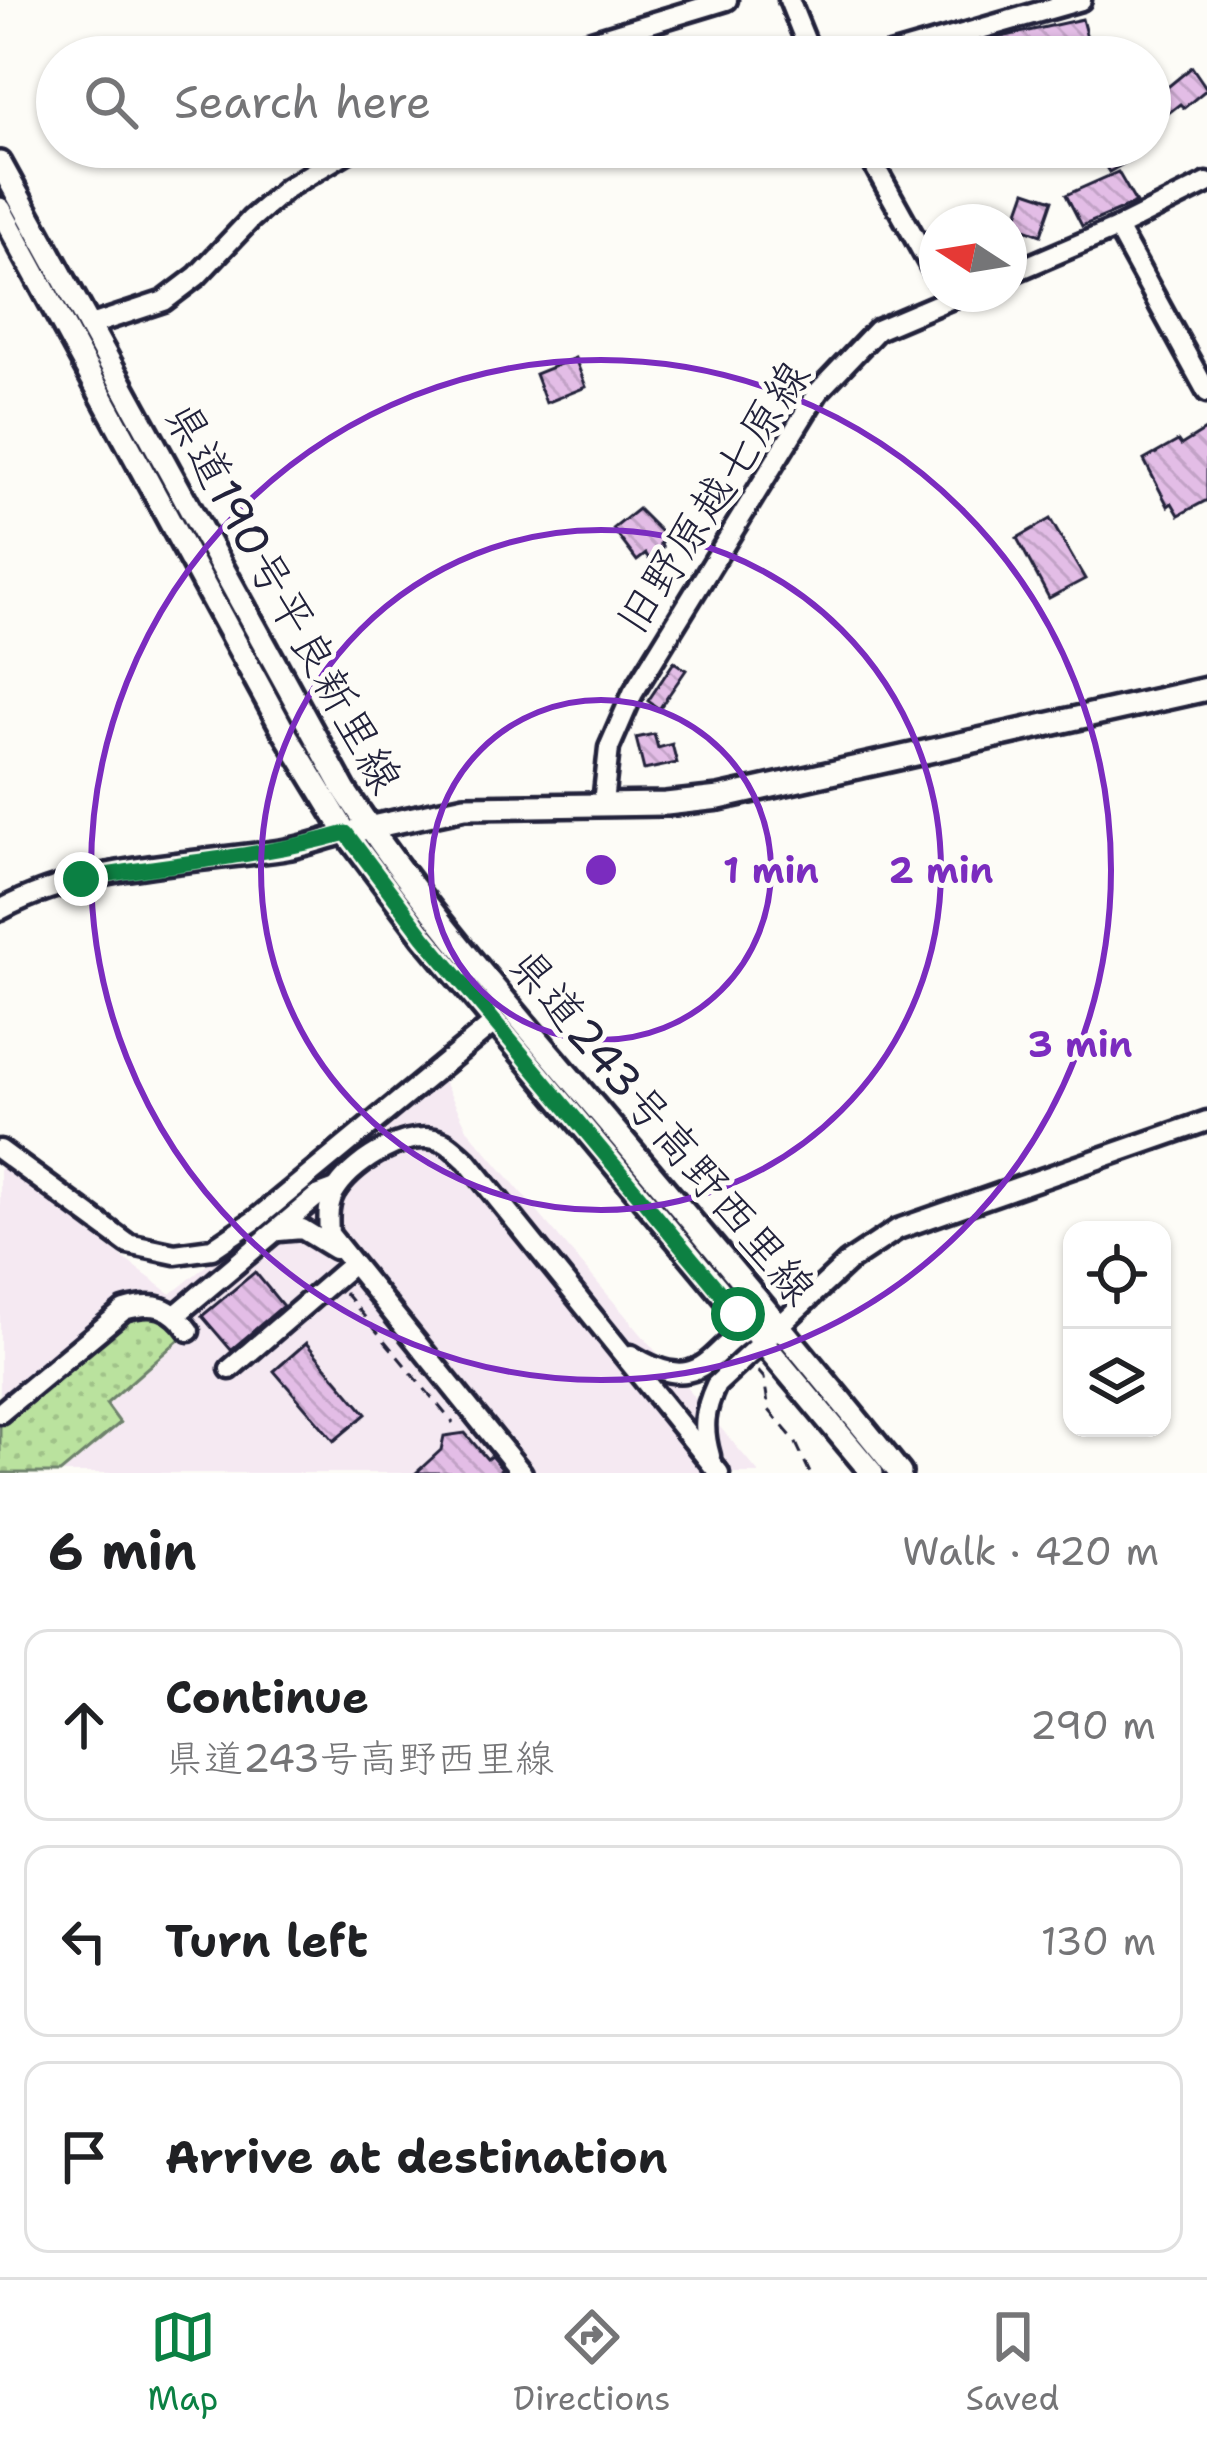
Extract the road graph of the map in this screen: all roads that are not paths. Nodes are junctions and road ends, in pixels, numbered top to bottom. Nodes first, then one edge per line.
1 (727, 0) edge
2 (789, 0) edge
3 (1081, 0) edge
4 (608, 36) edge
5 (804, 36) edge
6 (957, 36) edge
7 (0, 163) edge
8 (321, 168) edge
9 (876, 168) edge
10 (1207, 183) edge
11 (0, 209) edge
12 (1117, 228) junction
13 (919, 246) edge
14 (1027, 266) edge
15 (919, 311) edge
16 (88, 326) junction
17 (1207, 392) edge
18 (1207, 689) edge
19 (603, 803) junction
20 (369, 827) junction
21 (346, 833) junction
22 (0, 910) edge
23 (494, 1022) junction
24 (1207, 1121) edge
25 (0, 1150) edge
26 (336, 1189) junction
27 (274, 1232) junction
28 (346, 1259) junction
29 (177, 1314) junction
30 (780, 1323) junction
31 (189, 1331) dead end
32 (752, 1343) junction
33 (622, 1349) junction
34 (230, 1370) dead end
35 (0, 1413) edge
36 (717, 1470) edge
37 (521, 1473) edge
38 (872, 1473) edge
39 (900, 1473) edge

1 - 4 street
2 - 5 street
3 - 6 street
7 - 16 main road, 県道190号平良新里線
8 - 16 street
9 - 13 street
10 - 12 street
11 - 21 main road, 県道190号平良新里線
12 - 14 street
12 - 17 street
15 - 19 street, 旧野原越七原線
16 - 20 main road, 県道190号平良新里線
18 - 19 main road, 県道190号平良新里線
19 - 20 main road, 県道190号平良新里線
20 - 21 main road
20 - 30 main road, 県道243号高野西里線
21 - 22 street
21 - 23 main road, 県道243号高野西里線
23 - 25 street
23 - 32 main road, 県道243号高野西里線
24 - 30 street
26 - 27 street
26 - 28 street
26 - 33 street
27 - 28 street
27 - 29 street
28 - 34 street
28 - 37 street
29 - 31 street
29 - 35 street
30 - 32 street
30 - 39 main road, 県道243号高野西里線
32 - 33 street
32 - 36 street
32 - 38 main road, 県道243号高野西里線
33 - 36 street

